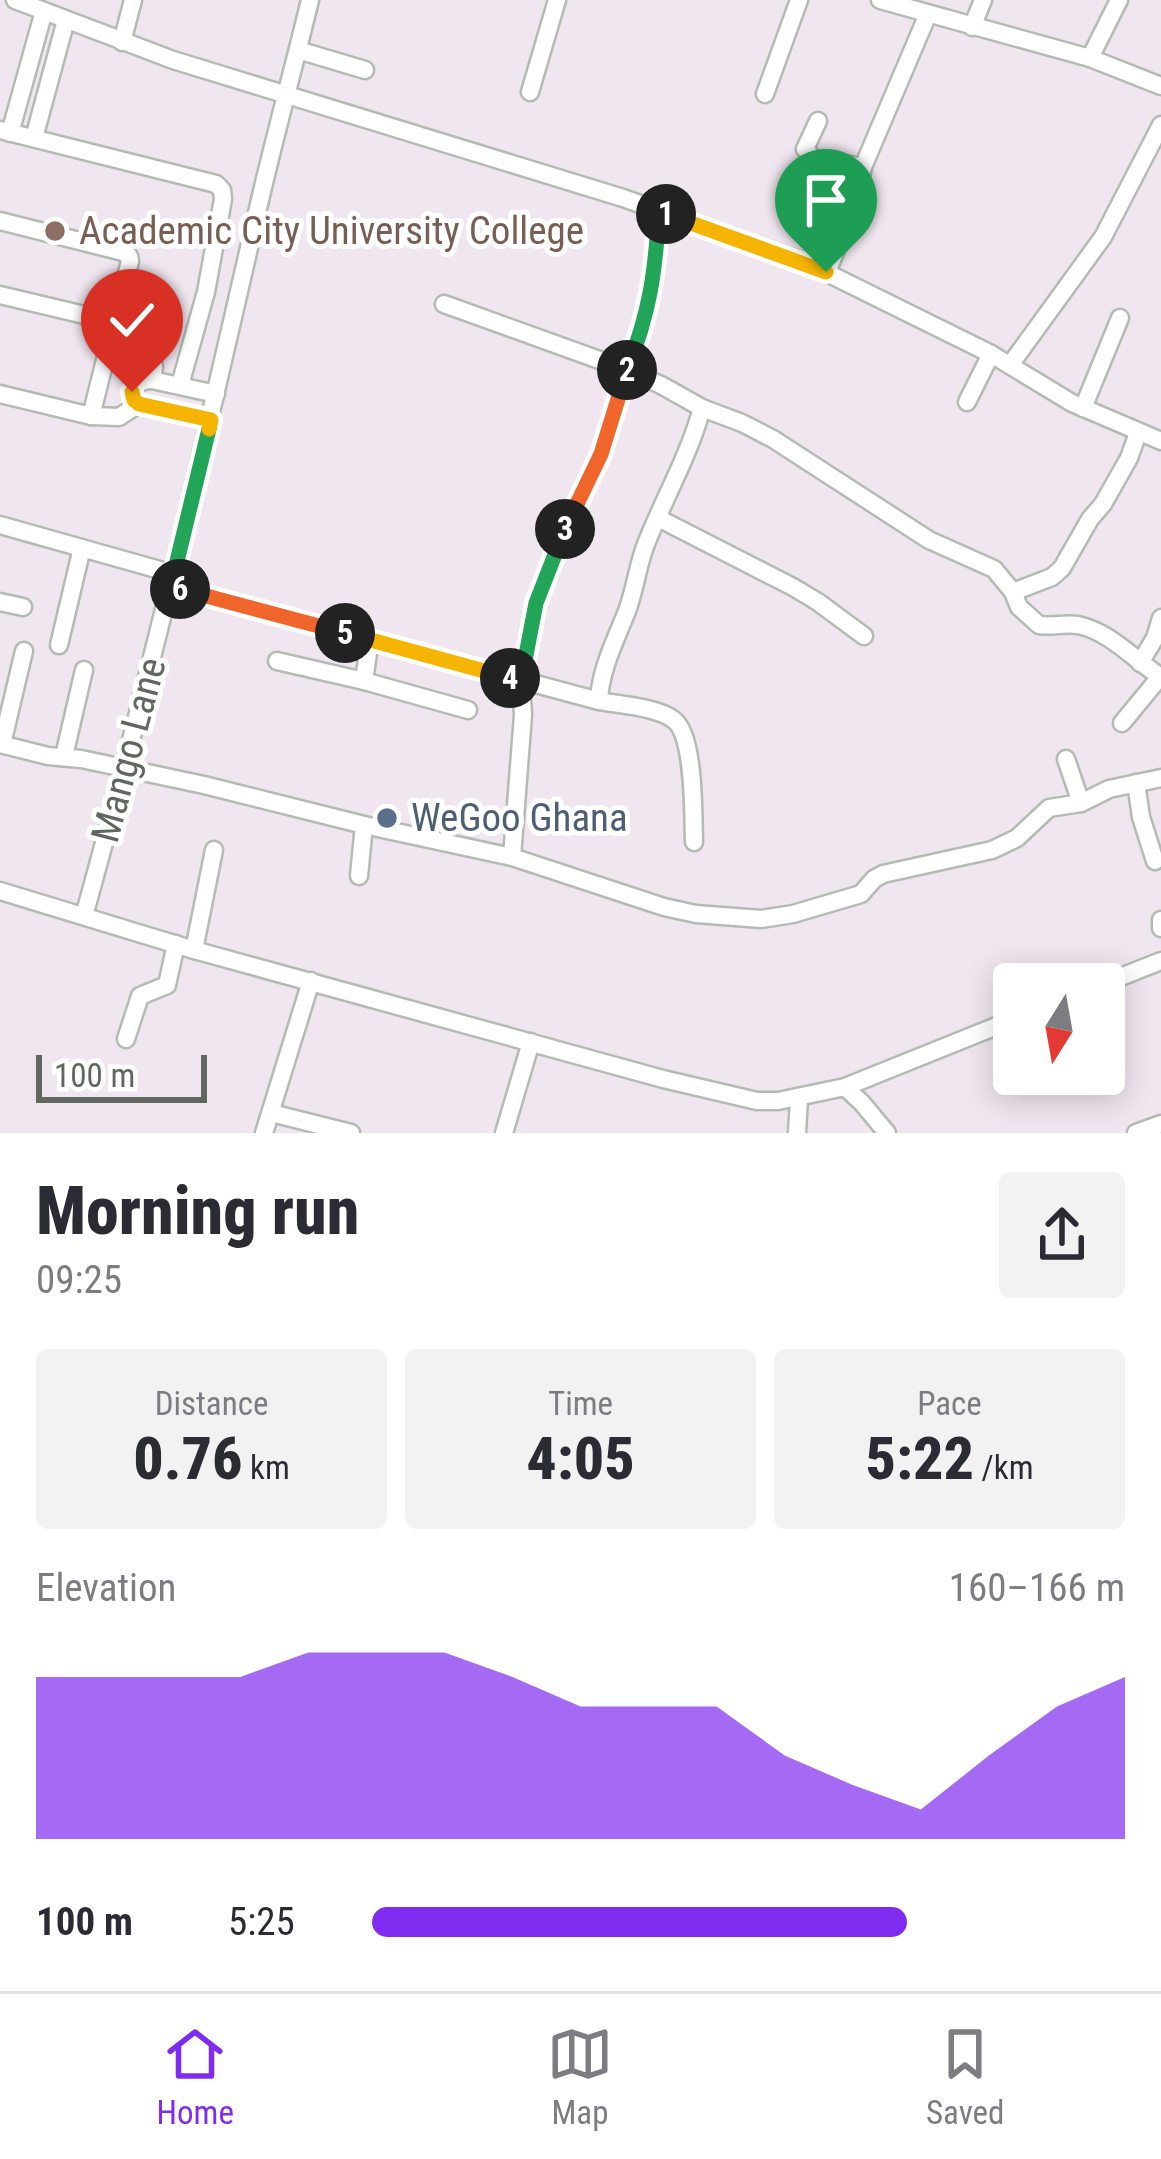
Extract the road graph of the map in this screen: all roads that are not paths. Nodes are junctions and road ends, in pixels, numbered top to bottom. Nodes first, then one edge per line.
1 (15, 0) edge
2 (133, 0) edge
3 (310, 0) edge
4 (557, 0) edge
5 (799, 0) edge
6 (880, 0) edge
7 (983, 0) edge
8 (1119, 0) edge
9 (44, 11) junction
10 (928, 14) junction
11 (65, 20) junction
12 (972, 27) junction
13 (122, 42) junction
14 (298, 50) junction
15 (1090, 58) junction
16 (364, 70) dead end
17 (1161, 86) edge
18 (530, 92) dead end
19 (288, 94) junction
20 (764, 94) dead end
21 (818, 121) dead end
22 (1161, 125) edge
23 (5, 131) edge
24 (34, 138) junction
25 (0, 151) edge
26 (863, 166) junction
27 (659, 212) junction
28 (0, 221) edge
29 (826, 272) junction
30 (0, 295) edge
31 (444, 304) dead end
32 (1120, 319) dead end
33 (114, 322) junction
34 (991, 354) junction
35 (1010, 365) junction
36 (627, 370) junction
37 (166, 383) junction
38 (0, 394) edge
39 (216, 394) junction
40 (967, 402) dead end
41 (139, 404) junction
42 (702, 408) junction
43 (1084, 408) junction
44 (160, 409) junction
45 (91, 416) junction
46 (211, 420) junction
47 (1138, 433) junction
48 (1161, 441) edge
49 (658, 518) junction
50 (0, 525) edge
51 (82, 548) junction
52 (173, 580) junction
53 (1012, 592) junction
54 (0, 602) edge
55 (22, 608) dead end
56 (1161, 618) edge
57 (864, 637) dead end
58 (370, 639) junction
59 (59, 645) dead end
60 (24, 651) dead end
61 (277, 662) dead end
62 (1140, 663) junction
63 (84, 670) dead end
64 (1161, 677) edge
65 (364, 681) junction
66 (521, 681) junction
67 (599, 700) junction
68 (467, 710) dead end
69 (1122, 723) dead end
70 (1, 744) edge
71 (64, 756) junction
72 (1066, 759) dead end
73 (125, 770) junction
74 (1161, 778) edge
75 (1136, 783) junction
76 (1081, 803) junction
77 (364, 826) junction
78 (694, 842) dead end
79 (214, 850) dead end
80 (512, 857) junction
81 (1154, 861) dead end
82 (359, 876) dead end
83 (0, 891) edge
84 (84, 916) junction
85 (185, 947) junction
86 (1161, 961) edge
87 (1125, 975) edge
88 (311, 981) junction
89 (993, 1027) edge
90 (126, 1040) dead end
91 (531, 1042) junction
92 (845, 1087) junction
93 (799, 1098) junction
94 (271, 1113) junction
95 (1161, 1124) edge
96 (264, 1133) edge
97 (352, 1133) edge
98 (504, 1133) edge
99 (797, 1133) edge
100 (887, 1133) edge
101 (1136, 1133) edge

1 - 9 street
2 - 13 street
3 - 14 street, Mango Lane
4 - 18 street
5 - 20 street
6 - 10 street
7 - 12 street
8 - 15 street
9 - 11 street
9 - 23 street
10 - 12 street
10 - 26 street
11 - 13 street
11 - 24 street
12 - 15 street
13 - 19 street
14 - 16 street
14 - 19 street, Mango Lane
15 - 17 street
19 - 27 street
19 - 39 street, Mango Lane
21 - 26 street
22 - 35 street
23 - 24 street
23 - 25 street
24 - 37 street
26 - 29 street
27 - 29 street
27 - 36 street
28 - 33 street
29 - 34 street
30 - 33 street
31 - 36 street
32 - 43 street
33 - 37 street
33 - 45 street
34 - 35 street
34 - 40 street
35 - 43 street
36 - 42 street
36 - 66 street
37 - 39 street
37 - 41 street
37 - 44 street
38 - 45 street
39 - 46 street, Mango Lane
41 - 44 street
41 - 45 street
42 - 49 street
42 - 53 street
43 - 47 street
44 - 46 street
46 - 52 street, Mango Lane
47 - 48 street
47 - 53 street
49 - 57 street
49 - 67 street
50 - 51 street
51 - 52 street
51 - 59 street
52 - 58 street
52 - 73 street, Mango Lane
53 - 62 street
54 - 55 street
56 - 62 street
58 - 65 street
58 - 66 street
60 - 70 street
61 - 65 street
62 - 64 street
63 - 71 street
64 - 69 street
65 - 68 street
66 - 67 street
66 - 80 street
67 - 78 street
70 - 71 street
71 - 73 street
72 - 76 street
73 - 77 street
73 - 84 street, Mango Lane
74 - 75 street
75 - 76 street
75 - 81 street
76 - 80 street
77 - 80 street
77 - 82 street
79 - 85 street
83 - 84 street
84 - 85 street
85 - 88 street
85 - 90 street
86 - 87 street
88 - 91 street
88 - 94 street
89 - 92 street
91 - 93 street
91 - 98 street
92 - 93 street
92 - 100 street
93 - 99 street
94 - 96 street
94 - 97 street
95 - 101 street

